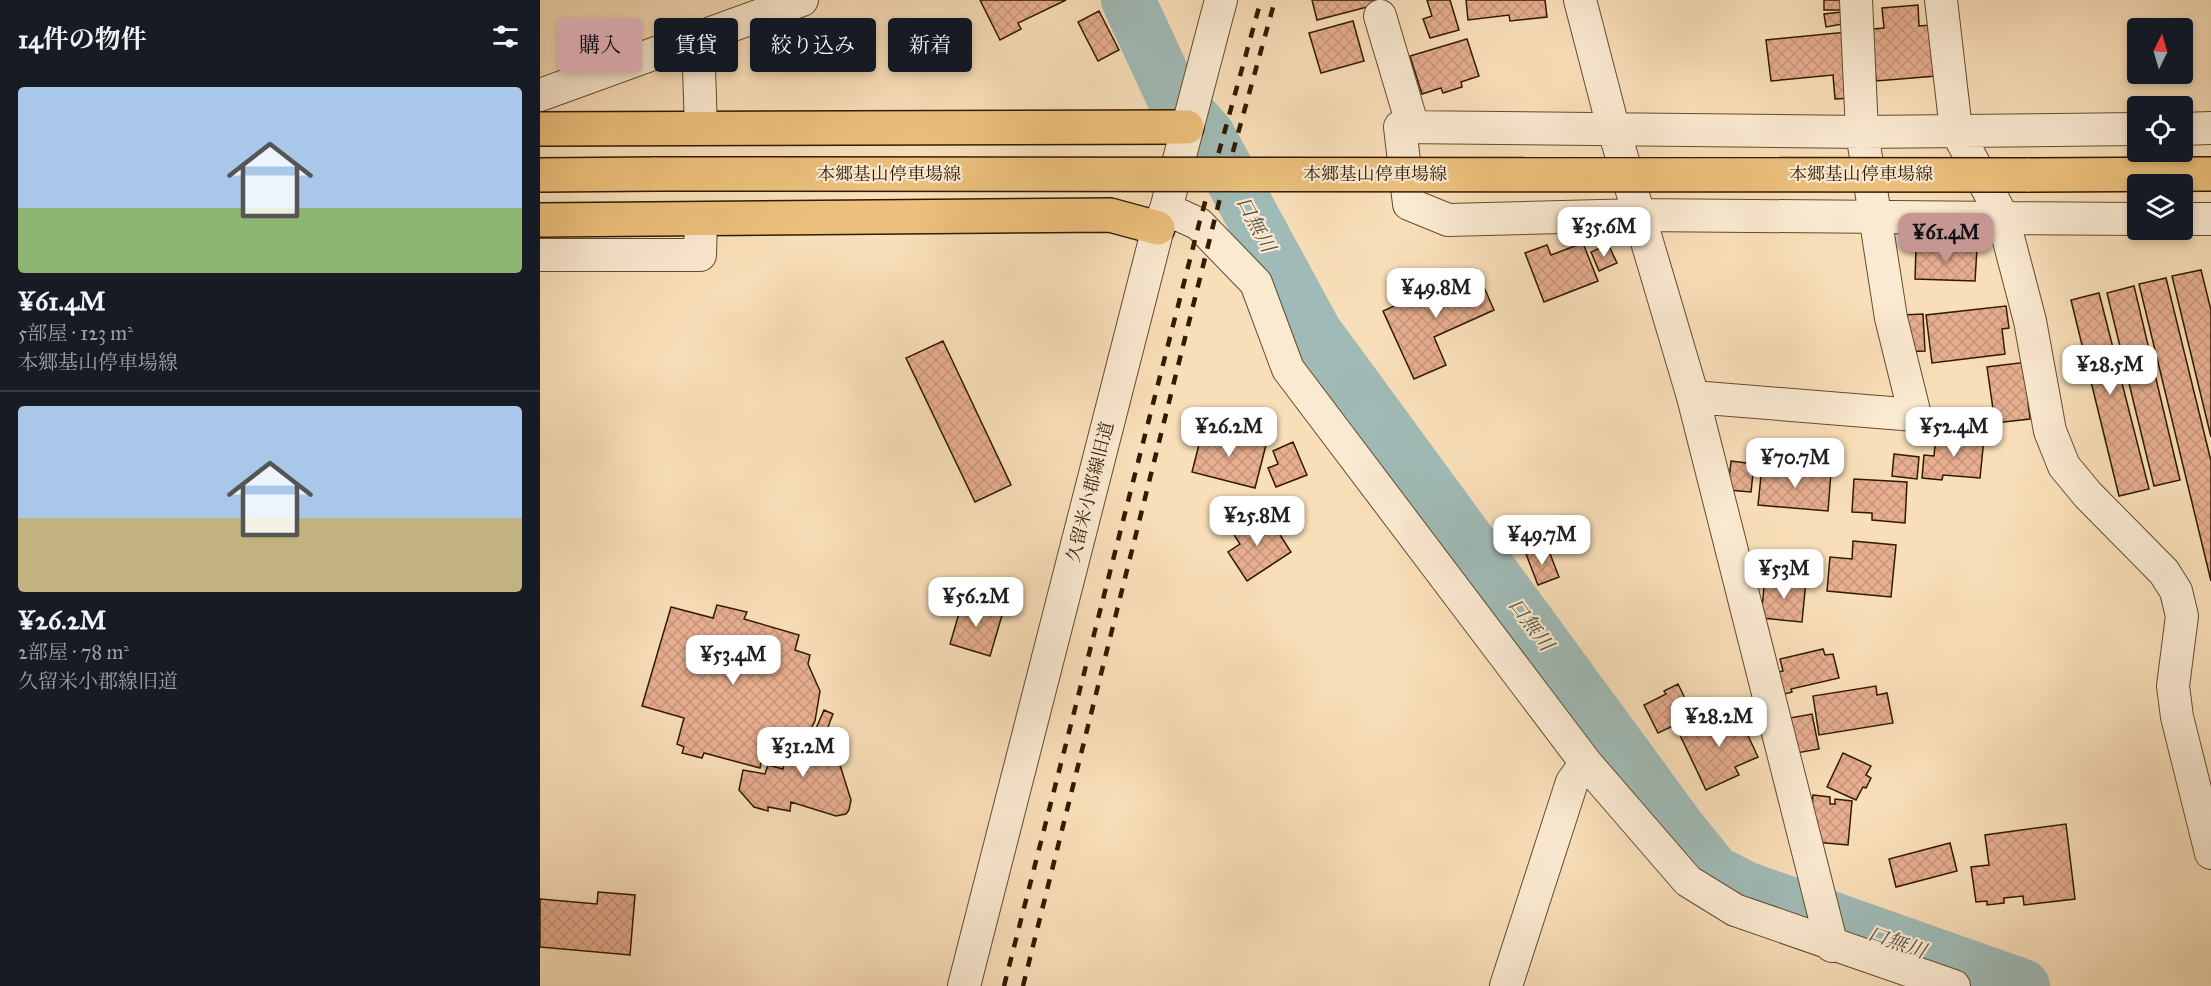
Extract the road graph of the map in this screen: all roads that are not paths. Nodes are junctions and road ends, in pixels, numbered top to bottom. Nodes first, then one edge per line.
1 (802, 0) edge
2 (1221, 0) edge
3 (1580, 0) edge
4 (1856, 0) edge
5 (1941, 0) edge
6 (1380, 16) dead end
7 (738, 24) edge
8 (654, 54) edge
9 (699, 72) edge
10 (540, 94) edge
11 (1187, 127) junction
12 (1413, 127) junction
13 (1613, 127) junction
14 (701, 128) junction
15 (2211, 128) edge
16 (540, 129) edge
17 (2127, 129) edge
18 (2193, 129) edge
19 (1956, 130) junction
20 (1862, 132) junction
21 (2211, 174) edge
22 (540, 175) edge
23 (1639, 215) junction
24 (1876, 216) junction
25 (2003, 218) junction
26 (700, 219) junction
27 (1162, 219) junction
28 (2127, 219) edge
29 (2193, 219) edge
30 (2211, 219) edge
31 (540, 220) edge
32 (540, 255) edge
33 (1693, 397) junction
34 (1586, 764) junction
35 (2211, 853) edge
36 (1832, 946) junction
37 (964, 986) edge
38 (1506, 986) edge
39 (1954, 986) edge

1 - 7 street
2 - 11 street, 久留米小郡線旧道
3 - 13 street
4 - 20 street
5 - 19 street
6 - 12 street
8 - 10 street
9 - 14 street
11 - 14 main road
11 - 27 street, 久留米小郡線旧道
12 - 13 street
12 - 23 street
13 - 20 street
13 - 23 street
14 - 16 main road
15 - 18 street
17 - 19 street
19 - 20 street
19 - 25 street
20 - 24 street
21 - 22 main road, 本郷基山停車場線, bridge
23 - 24 street
23 - 33 street
24 - 25 street
24 - 33 street
25 - 28 street
25 - 35 street
26 - 27 main road
26 - 31 main road
26 - 32 street
27 - 34 street
27 - 37 street, 久留米小郡線旧道
29 - 30 street
33 - 36 street
34 - 36 street
34 - 38 street
36 - 39 street

